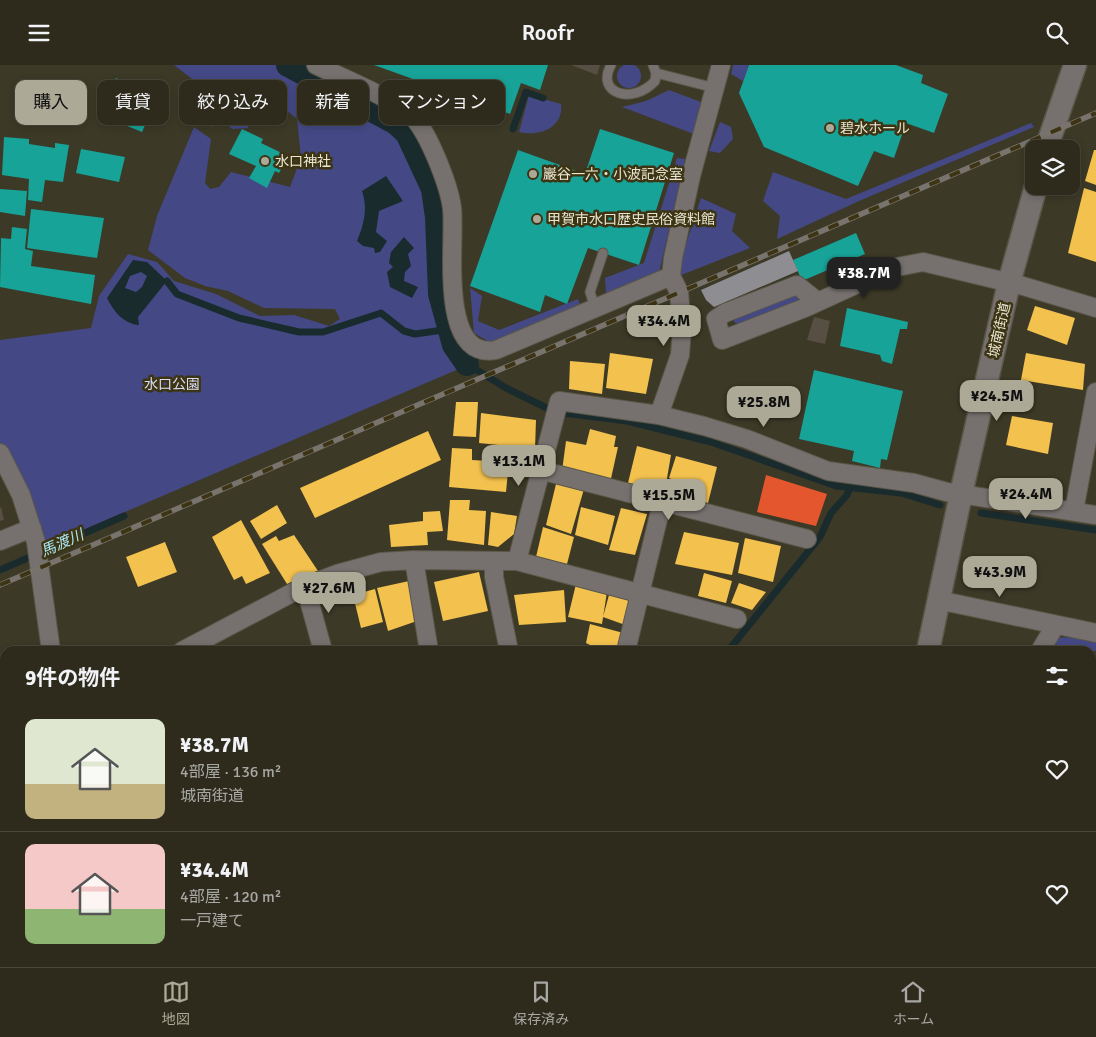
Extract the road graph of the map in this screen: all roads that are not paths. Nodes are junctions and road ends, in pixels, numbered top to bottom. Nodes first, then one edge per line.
1 (316, 65) edge
2 (611, 65) edge
3 (721, 65) edge
4 (1075, 65) edge
5 (655, 69) edge
6 (715, 87) junction
7 (1049, 140) edge
8 (1033, 195) edge
9 (602, 253) dead end
10 (671, 276) junction
11 (1009, 283) junction
12 (818, 302) junction
13 (595, 308) junction
14 (1096, 308) edge
15 (1096, 392) edge
16 (659, 415) junction
17 (0, 453) edge
18 (540, 471) junction
19 (961, 494) junction
20 (662, 503) junction
21 (1074, 511) junction
22 (1096, 515) edge
23 (34, 535) junction
24 (807, 539) dead end
25 (0, 541) edge
26 (414, 560) junction
27 (517, 561) junction
28 (494, 562) junction
29 (304, 587) junction
30 (640, 594) junction
31 (938, 600) junction
32 (736, 619) dead end
33 (1055, 626) junction
34 (1096, 633) edge
35 (211, 644) edge
36 (50, 646) edge
37 (322, 646) edge
38 (428, 646) edge
39 (508, 646) edge
40 (627, 646) edge
41 (929, 646) edge
42 (1043, 646) edge

1 - 13 street
2 - 5 lane
3 - 6 street
4 - 7 street
5 - 6 lane
6 - 10 street
8 - 11 street, 城南街道
9 - 13 lane
10 - 13 street
10 - 16 street
11 - 12 street
11 - 14 street
11 - 19 street, 城南街道
12 - 12 street
15 - 21 street
16 - 18 street
16 - 19 street
17 - 23 street
18 - 20 street
18 - 27 street
19 - 21 street
19 - 31 street, 城南街道
20 - 24 street
20 - 30 street
21 - 22 street
23 - 25 street
23 - 36 street
26 - 28 street
26 - 29 street
26 - 38 street
27 - 28 street
27 - 30 street
28 - 39 street
29 - 35 street
29 - 37 street
30 - 32 street
30 - 40 street
31 - 33 street
31 - 41 street, 城南街道
33 - 34 street
33 - 42 street

